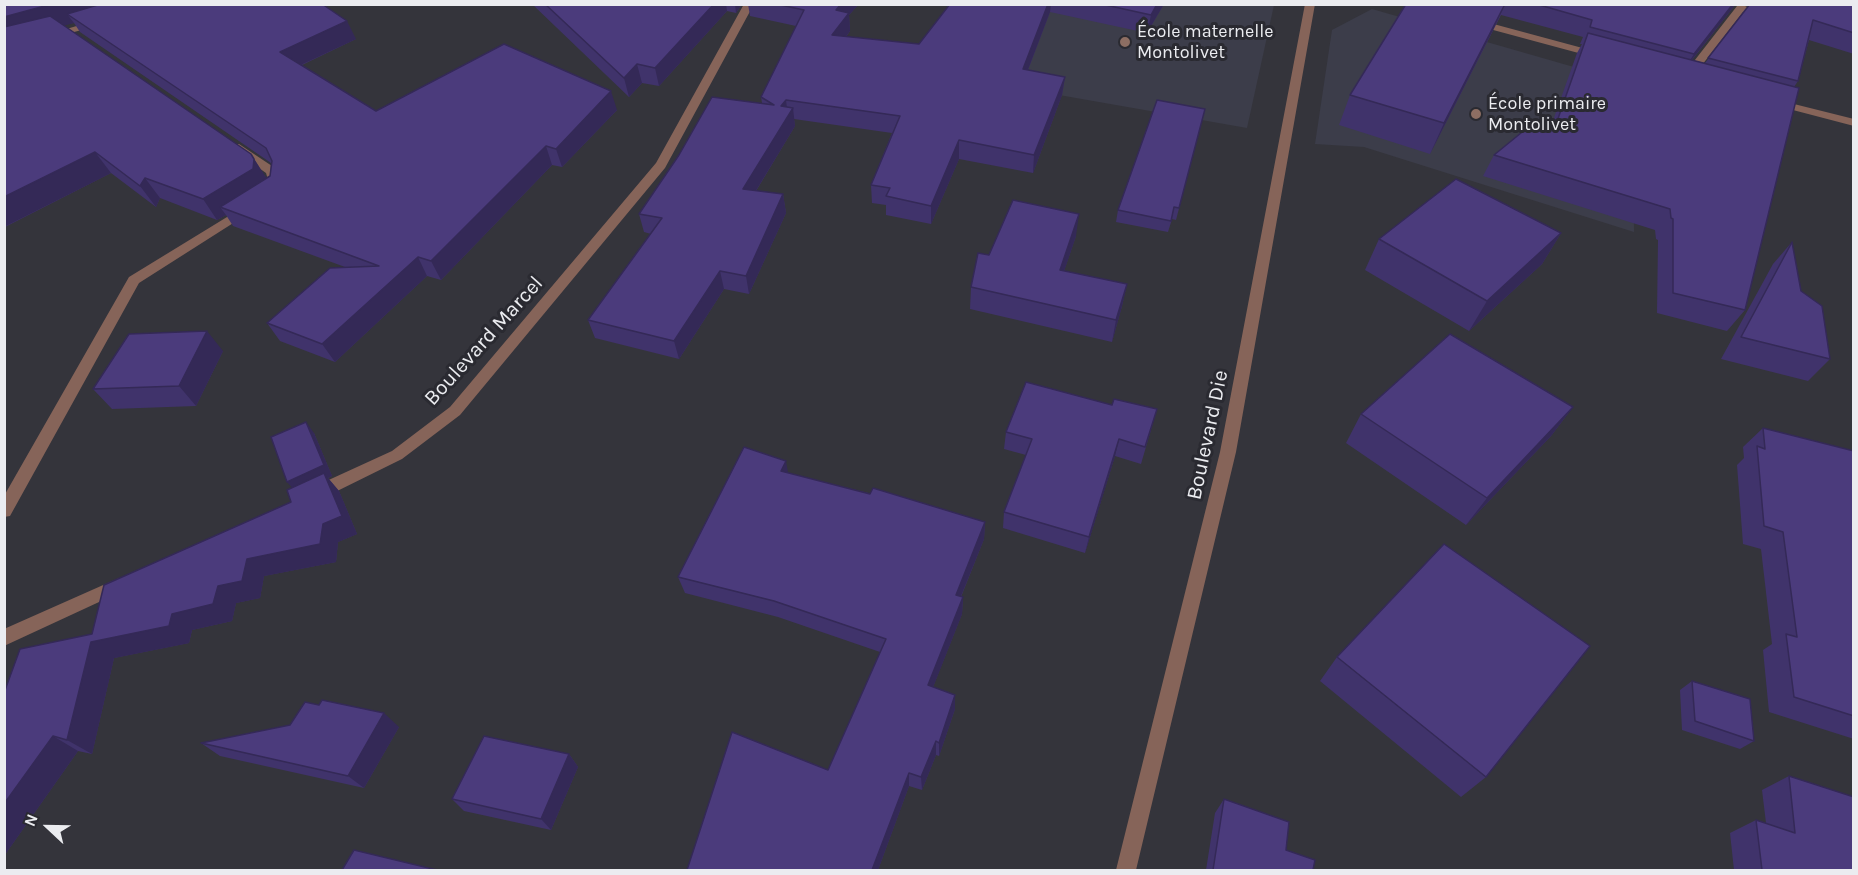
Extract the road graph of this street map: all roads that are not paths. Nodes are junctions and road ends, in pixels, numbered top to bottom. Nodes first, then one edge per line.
1 (749, 4) edge
2 (1310, 4) edge
3 (1760, 15) edge
4 (110, 19) edge
5 (1463, 19) edge
6 (68, 31) junction
7 (36, 39) edge
8 (87, 44) edge
9 (1612, 59) edge
10 (1687, 79) edge
11 (1764, 99) edge
12 (1854, 123) edge
13 (223, 137) edge
14 (305, 498) edge
15 (4, 511) edge
16 (134, 578) edge
17 (4, 638) edge
18 (1126, 870) edge

1 - 14 street, Boulevard Marcel
2 - 18 street, Boulevard Die
3 - 10 street
4 - 6 street
5 - 9 street
6 - 7 street
6 - 8 street
11 - 12 street
13 - 15 street
16 - 17 street

